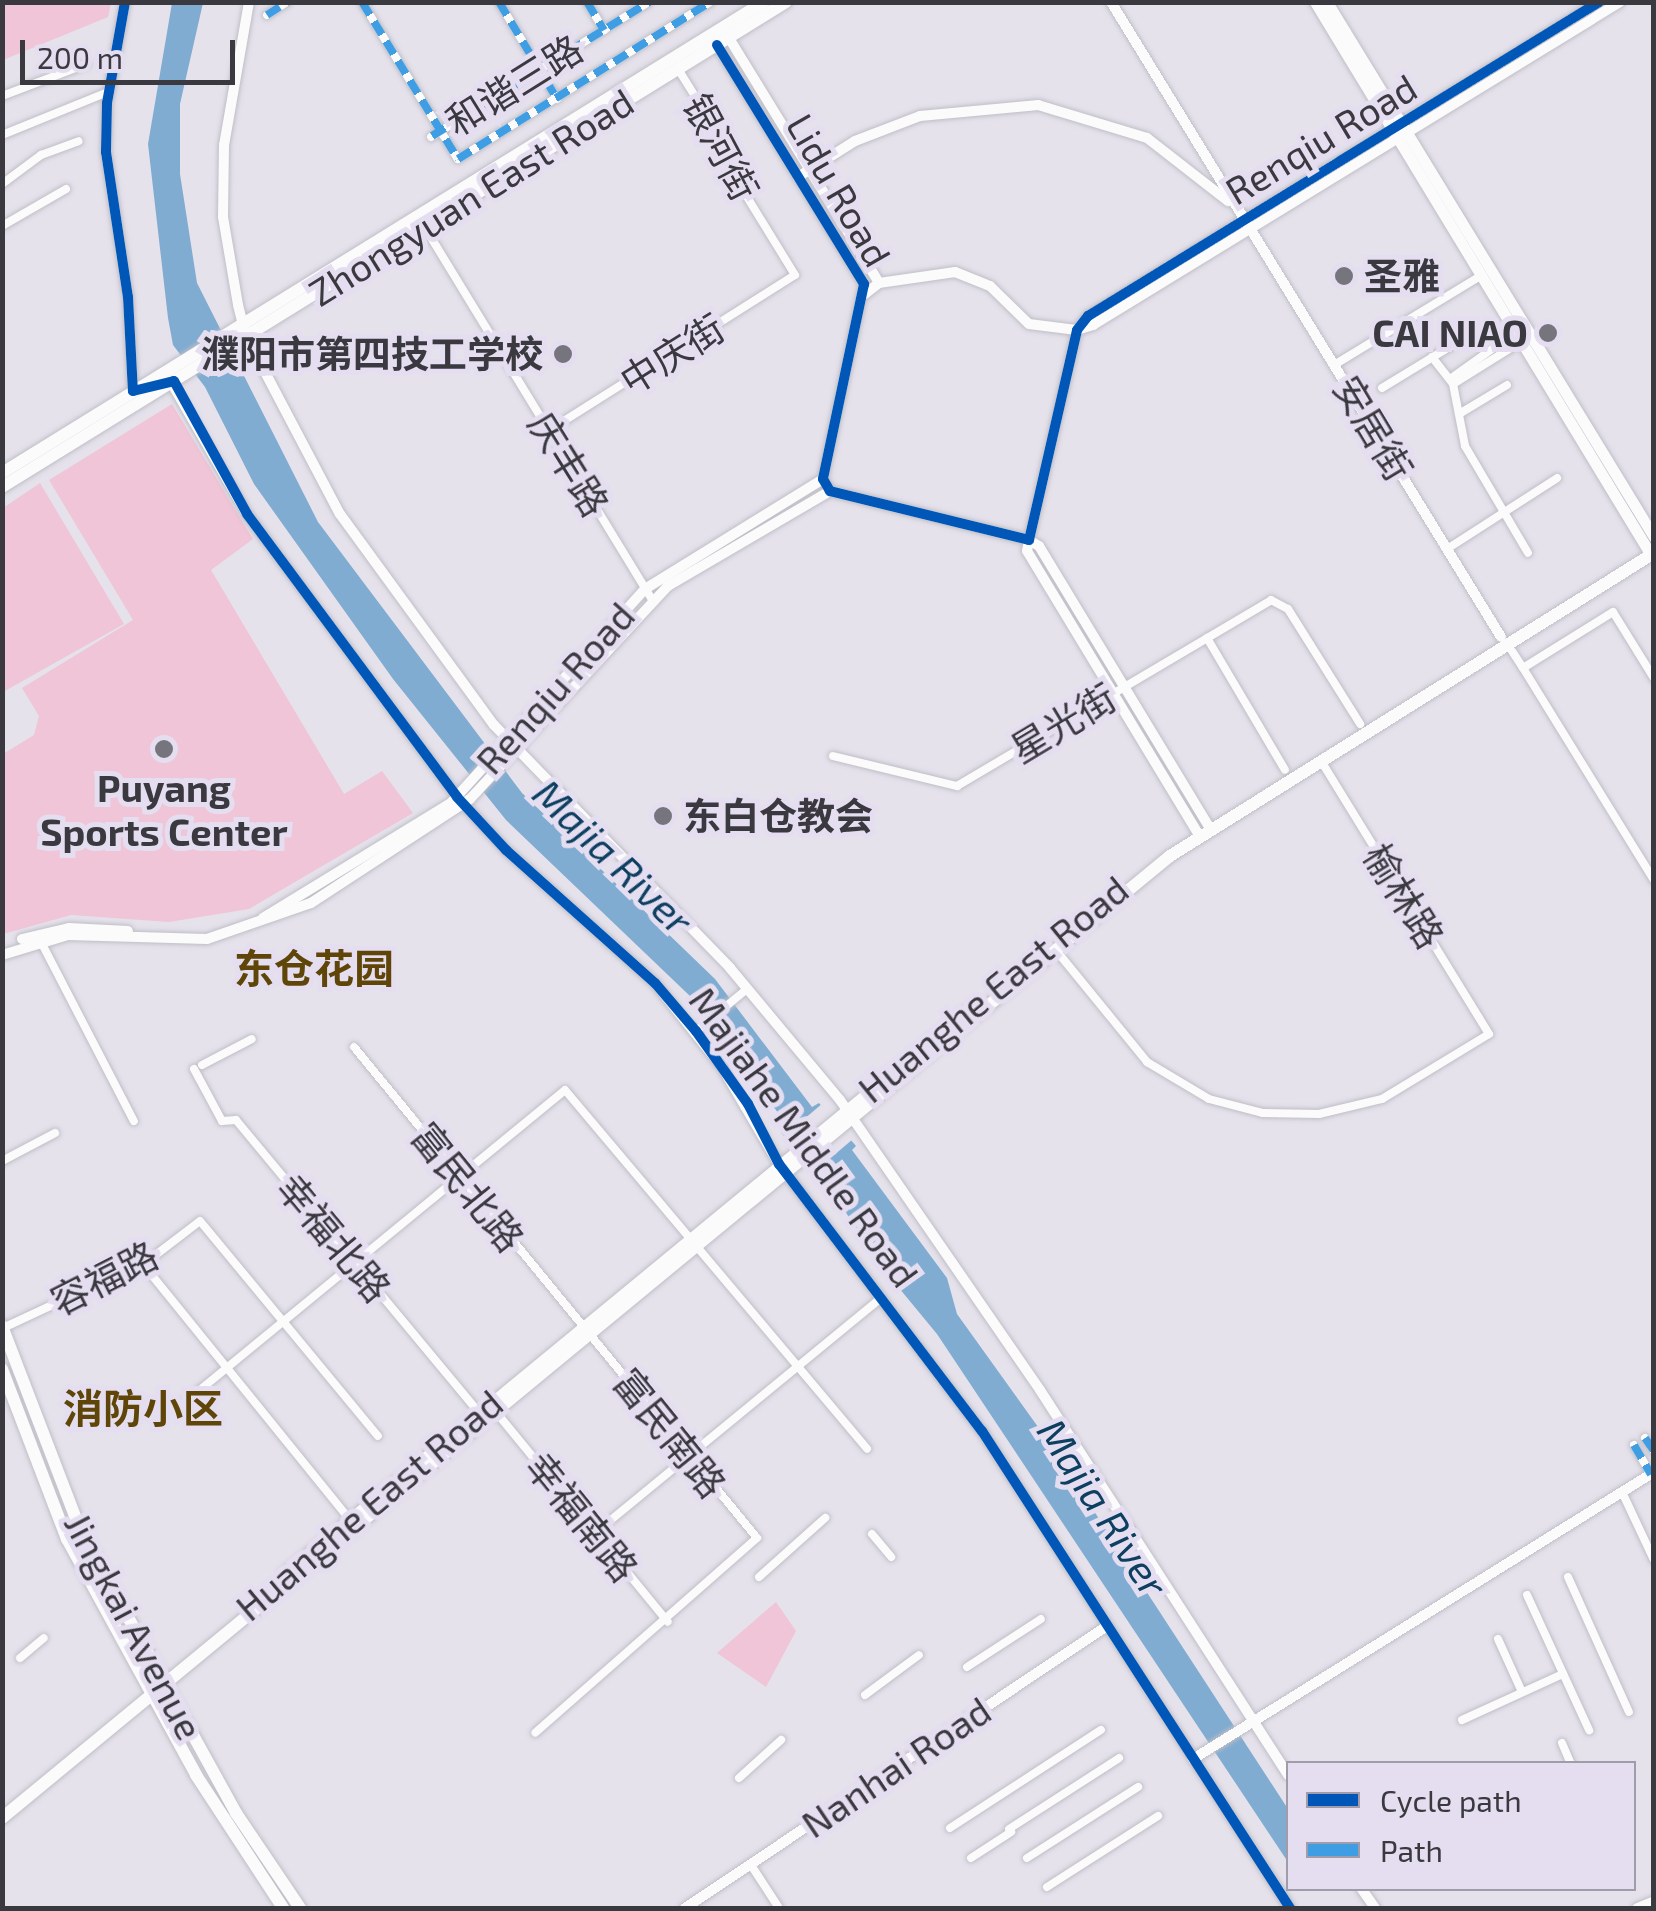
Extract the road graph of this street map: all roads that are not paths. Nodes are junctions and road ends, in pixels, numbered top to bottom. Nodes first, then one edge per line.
1 (125, 2) edge
2 (249, 2) edge
3 (288, 2) edge
4 (362, 2) edge
5 (499, 2) edge
6 (588, 2) edge
7 (649, 2) edge
8 (710, 2) edge
9 (764, 2) edge
10 (786, 2) edge
11 (1110, 2) edge
12 (1315, 2) edge
13 (1327, 2) edge
14 (1599, 2) edge
15 (1620, 2) edge
16 (266, 15) dead end
17 (604, 30) junction
18 (723, 42) junction
19 (86, 64) dead end
20 (678, 69) junction
21 (539, 70) junction
22 (108, 92) junction
23 (2, 96) edge
24 (556, 98) junction
25 (440, 131) junction
26 (1400, 132) junction
27 (3, 133) edge
28 (430, 137) dead end
29 (79, 141) dead end
30 (809, 170) junction
31 (798, 177) junction
32 (2, 184) edge
33 (66, 188) dead end
34 (1248, 224) junction
35 (3, 225) edge
36 (424, 226) junction
37 (795, 275) joint
38 (1482, 275) junction
39 (879, 283) junction
40 (865, 294) junction
41 (245, 329) junction
42 (1076, 330) junction
43 (1519, 337) junction
44 (1460, 340) dead end
45 (1432, 357) junction
46 (1334, 365) junction
47 (184, 367) junction
48 (174, 381) junction
49 (1451, 382) junction
50 (1507, 385) dead end
51 (1382, 388) dead end
52 (134, 392) junction
53 (1459, 414) junction
54 (548, 431) junction
55 (2, 472) edge
56 (1557, 478) dead end
57 (823, 480) junction
58 (2, 487) edge
59 (830, 491) junction
60 (1505, 513) junction
61 (1029, 540) junction
62 (1447, 549) junction
63 (1652, 549) edge
64 (1528, 553) dead end
65 (649, 594) junction
66 (1501, 637) junction
67 (1207, 638) junction
68 (1512, 651) dead end
69 (1523, 668) junction
70 (1654, 678) edge
71 (1124, 686) junction
72 (1112, 693) junction
73 (1360, 724) junction
74 (512, 745) junction
75 (833, 756) dead end
76 (1320, 758) junction
77 (1285, 770) junction
78 (463, 797) junction
79 (1202, 828) junction
80 (1654, 880) edge
81 (40, 940) junction
82 (1056, 950) junction
83 (2, 951) edge
84 (747, 988) junction
85 (699, 1029) junction
86 (252, 1039) dead end
87 (354, 1047) dead end
88 (849, 1112) junction
89 (134, 1121) dead end
90 (54, 1133) dead end
91 (2, 1161) edge
92 (783, 1168) junction
93 (460, 1176) junction
94 (694, 1242) junction
95 (142, 1263) junction
96 (355, 1263) junction
97 (881, 1298) junction
98 (283, 1322) junction
99 (3, 1327) edge
100 (586, 1331) junction
101 (798, 1366) junction
102 (227, 1368) junction
103 (2, 1370) edge
104 (184, 1404) dead end
105 (496, 1412) junction
106 (480, 1413) junction
107 (378, 1436) dead end
108 (1645, 1438) dead end
109 (1634, 1445) dead end
110 (867, 1450) dead end
111 (1654, 1451) edge
112 (689, 1456) junction
113 (1652, 1473) edge
114 (1622, 1492) junction
115 (825, 1518) dead end
116 (350, 1520) junction
117 (595, 1533) junction
118 (872, 1534) dead end
119 (891, 1557) dead end
120 (1654, 1560) edge
121 (759, 1577) dead end
122 (1568, 1577) dead end
123 (1527, 1595) dead end
124 (1041, 1619) dead end
125 (668, 1622) junction
126 (1107, 1626) junction
127 (44, 1638) dead end
128 (1498, 1640) dead end
129 (920, 1654) dead end
130 (20, 1658) dead end
131 (967, 1667) dead end
132 (1563, 1674) junction
133 (161, 1682) junction
134 (149, 1692) junction
135 (1522, 1692) junction
136 (866, 1695) dead end
137 (1630, 1712) dead end
138 (1462, 1720) dead end
139 (1248, 1723) junction
140 (1101, 1730) dead end
141 (1589, 1730) dead end
142 (535, 1733) dead end
143 (781, 1740) dead end
144 (1562, 1743) dead end
145 (1119, 1758) dead end
146 (1193, 1759) junction
147 (1570, 1761) edge
148 (1286, 1773) edge
149 (738, 1778) dead end
150 (1138, 1786) dead end
151 (2, 1807) edge
152 (1158, 1816) dead end
153 (2, 1818) edge
154 (950, 1828) dead end
155 (971, 1858) dead end
156 (1028, 1858) dead end
157 (751, 1864) junction
158 (1047, 1887) dead end
159 (1654, 1901) edge
160 (283, 1908) edge
161 (300, 1908) edge
162 (685, 1908) edge
163 (780, 1908) edge
164 (1290, 1908) edge
165 (1637, 1908) edge

1 - 22 street
2 - 41 street, Majiahe Middle Road
3 - 16 street
4 - 25 street
5 - 21 street
6 - 17 street
7 - 17 street, 和谐三路
8 - 24 street
9 - 41 main road, Zhongyuan East Road
10 - 18 main road, Zhongyuan East Road
11 - 34 street, 安居街
12 - 26 main road
13 - 26 main road
14 - 26 street, Renqiu Road
15 - 26 street, Renqiu Road
17 - 21 street, 和谐三路
18 - 20 main road, Zhongyuan East Road
18 - 30 street, Lidu Road
18 - 31 street, Lidu Road
19 - 23 street
20 - 36 main road, Zhongyuan East Road
20 - 37 street, 银河街
21 - 24 street
21 - 25 street, 和谐三路
22 - 27 street
22 - 52 street
24 - 25 street
25 - 28 street, 和谐三路
26 - 34 street, Renqiu Road
26 - 38 main road
26 - 63 main road
29 - 32 street
30 - 31 street
30 - 34 street
30 - 39 street, Lidu Road
31 - 40 street, Lidu Road
33 - 35 street
34 - 42 street, Renqiu Road
34 - 46 street, 安居街
36 - 41 main road, Zhongyuan East Road
36 - 54 street, 庆丰路
37 - 54 street, 中庆街
38 - 43 main road
38 - 46 street
39 - 40 street, Lidu Road
39 - 42 street
40 - 57 street, Lidu Road
41 - 47 main road, Zhongyuan East Road
41 - 74 street, Majiahe Middle Road
42 - 61 street
43 - 49 street
43 - 63 main road
44 - 45 street
45 - 49 street
45 - 51 street
46 - 62 street, 安居街
47 - 48 main road, Zhongyuan East Road
47 - 52 main road, Zhongyuan East Road
48 - 52 street
48 - 58 main road, Zhongyuan East Road
48 - 78 street, Majiahe Middle Road
49 - 53 street
50 - 53 street
52 - 55 main road, Zhongyuan East Road
53 - 60 street
54 - 65 street, 庆丰路
56 - 60 street
57 - 59 street
57 - 65 street, Renqiu Road
59 - 61 street
59 - 65 street, Renqiu Road
60 - 62 street
60 - 64 street
61 - 71 street
61 - 72 street
62 - 66 street, 安居街
63 - 66 main road, Huanghe East Road
63 - 76 main road, Huanghe East Road
65 - 74 street, Renqiu Road
66 - 73 main road, Huanghe East Road
67 - 71 street, 星光街
67 - 73 street, 星光街
67 - 77 street
68 - 69 street
69 - 70 street
69 - 80 street
71 - 72 street, 星光街
71 - 79 street
72 - 75 street, 星光街
72 - 79 street
73 - 77 main road, Huanghe East Road
74 - 78 street, Renqiu Road
74 - 84 street, Majiahe Middle Road
76 - 79 main road, Huanghe East Road
76 - 82 street, 榆林路
77 - 79 main road, Huanghe East Road
78 - 81 street, Renqiu Road
78 - 83 street, Renqiu Road
78 - 85 street, Majiahe Middle Road
79 - 82 main road, Huanghe East Road
79 - 88 main road, Huanghe East Road
81 - 83 street, Renqiu Road
81 - 89 street
82 - 88 main road, Huanghe East Road
84 - 85 street
84 - 88 street, Majiahe Middle Road
85 - 92 street, Majiahe Middle Road
86 - 96 street, 幸福北路
87 - 93 street, 富民北路
88 - 92 main road, Huanghe East Road
88 - 139 street, Majiahe Middle Road
90 - 91 street
92 - 94 main road, Huanghe East Road
92 - 97 street, Majiahe Middle Road
93 - 94 street
93 - 96 street
93 - 100 street, 富民北路
94 - 100 main road, Huanghe East Road
94 - 101 street
95 - 98 street, 容福路
95 - 99 street, 容福路
95 - 102 street
96 - 98 street
96 - 106 street, 幸福北路
97 - 101 street
97 - 126 street, Majiahe Middle Road
98 - 102 street
98 - 107 street
99 - 133 main road, Jingkai Avenue
100 - 105 main road, Huanghe East Road
100 - 106 main road, Huanghe East Road
100 - 112 street, 富民南路
101 - 110 street
101 - 112 street
102 - 104 street
102 - 116 street
103 - 134 main road, Jingkai Avenue
105 - 117 street, 幸福南路
105 - 133 main road, Huanghe East Road
106 - 116 main road, Huanghe East Road
108 - 111 street
109 - 113 street
112 - 117 street
112 - 125 street, 富民南路
113 - 114 street
114 - 120 street
114 - 139 street
115 - 121 street
116 - 133 main road, Huanghe East Road
117 - 125 street, 幸福南路
118 - 119 street
122 - 137 street
123 - 132 street
124 - 131 street
125 - 142 street
126 - 146 street, Majiahe Middle Road
126 - 157 street, Nanhai Road
127 - 130 street
128 - 135 street
129 - 136 street
132 - 135 street
132 - 141 street
133 - 134 main road, Huanghe East Road
133 - 161 main road, Jingkai Avenue
134 - 151 main road
134 - 153 main road
134 - 160 main road, Jingkai Avenue
135 - 138 street
139 - 146 street
139 - 148 street, Majiahe Middle Road
140 - 154 street
143 - 149 street
144 - 147 street
145 - 155 street
146 - 164 street, Majiahe Middle Road
150 - 156 street
152 - 158 street
157 - 162 street, Nanhai Road
157 - 163 street
159 - 165 main road

